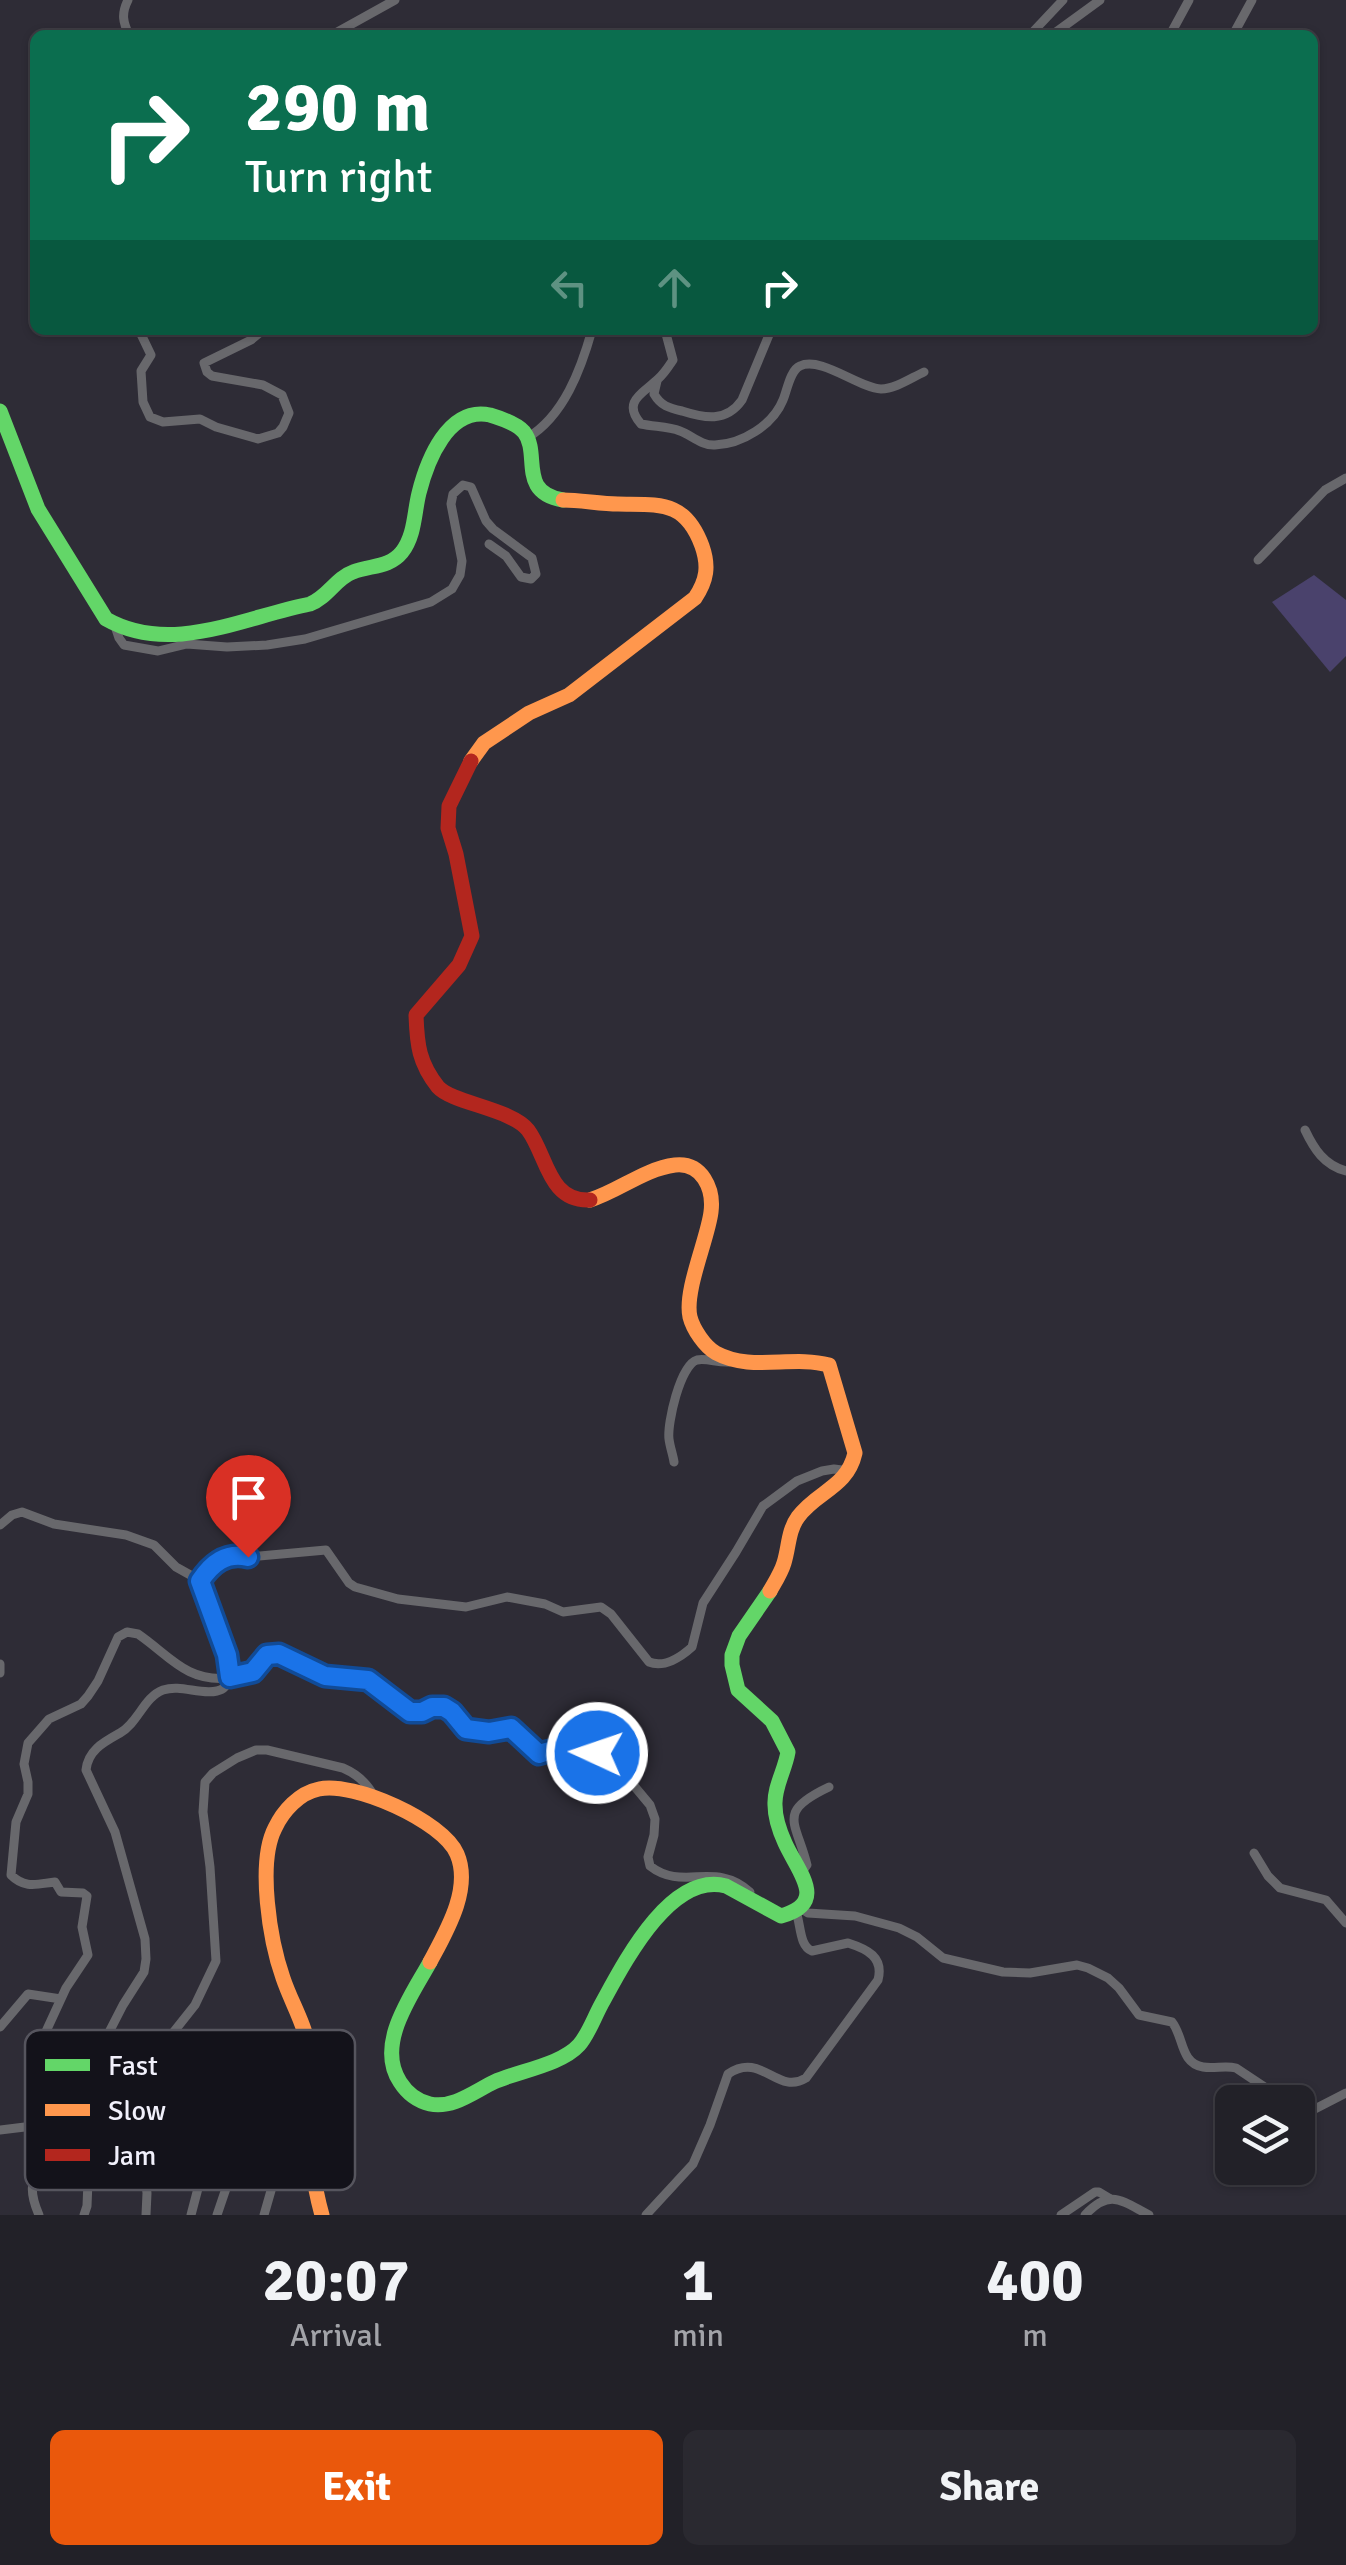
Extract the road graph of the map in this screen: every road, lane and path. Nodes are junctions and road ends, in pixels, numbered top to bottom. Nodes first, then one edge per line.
1 (128, 0) edge
2 (395, 0) edge
3 (1063, 0) edge
4 (1100, 0) edge
5 (1189, 0) edge
6 (1252, 0) edge
7 (126, 30) edge
8 (341, 30) edge
9 (1035, 30) edge
10 (1059, 30) edge
11 (1173, 30) edge
12 (1236, 30) edge
13 (141, 335) edge
14 (256, 335) edge
15 (590, 335) edge
16 (666, 335) edge
17 (769, 335) edge
18 (924, 372) dead end
19 (657, 381) junction
20 (0, 411) edge
21 (528, 438) junction
22 (1346, 478) edge
23 (489, 544) dead end
24 (1258, 560) dead end
25 (115, 626) junction
26 (1305, 1130) dead end
27 (1346, 1171) edge
28 (736, 1361) junction
29 (674, 1462) dead end
30 (850, 1471) junction
31 (0, 1525) edge
32 (200, 1581) junction
33 (0, 1664) edge
34 (0, 1673) edge
35 (230, 1677) junction
36 (829, 1787) dead end
37 (375, 1798) junction
38 (1254, 1853) dead end
39 (802, 1872) junction
40 (762, 1907) junction
41 (799, 1910) junction
42 (1346, 1923) edge
43 (61, 2000) junction
44 (0, 2027) edge
45 (47, 2030) edge
46 (111, 2030) edge
47 (175, 2030) edge
48 (305, 2030) edge
49 (1262, 2085) edge
50 (1346, 2093) edge
51 (1315, 2109) edge
52 (25, 2127) edge
53 (0, 2130) edge
54 (33, 2190) edge
55 (88, 2190) edge
56 (147, 2190) edge
57 (197, 2190) edge
58 (225, 2190) edge
59 (271, 2190) edge
60 (316, 2190) edge
61 (1108, 2198) junction
62 (39, 2215) edge
63 (84, 2215) edge
64 (146, 2215) edge
65 (191, 2215) edge
66 (217, 2215) edge
67 (264, 2215) edge
68 (322, 2215) edge
69 (646, 2215) edge
70 (1061, 2215) edge
71 (1085, 2215) edge
72 (1150, 2215) edge

1 - 7 street
2 - 8 street
3 - 9 street
4 - 10 street
5 - 11 street
6 - 12 street
13 - 14 street
15 - 21 street
16 - 19 street
17 - 19 street
18 - 19 street
20 - 25 main road
21 - 25 main road
21 - 28 main road
22 - 24 street
23 - 25 street
26 - 27 street
28 - 29 street
28 - 30 main road
30 - 32 street
30 - 39 main road
31 - 32 street
32 - 35 street
33 - 34 street
35 - 40 street
35 - 43 street
35 - 46 street
36 - 39 street
37 - 40 main road
37 - 47 street
37 - 48 main road
38 - 42 street
39 - 41 main road
40 - 41 main road
41 - 49 street
41 - 69 street
43 - 44 street
43 - 45 street
50 - 51 street
52 - 53 street
54 - 62 street
55 - 63 street
56 - 64 street
57 - 65 street
58 - 66 street
59 - 67 street
60 - 68 main road
61 - 70 street
61 - 71 street
61 - 72 street

